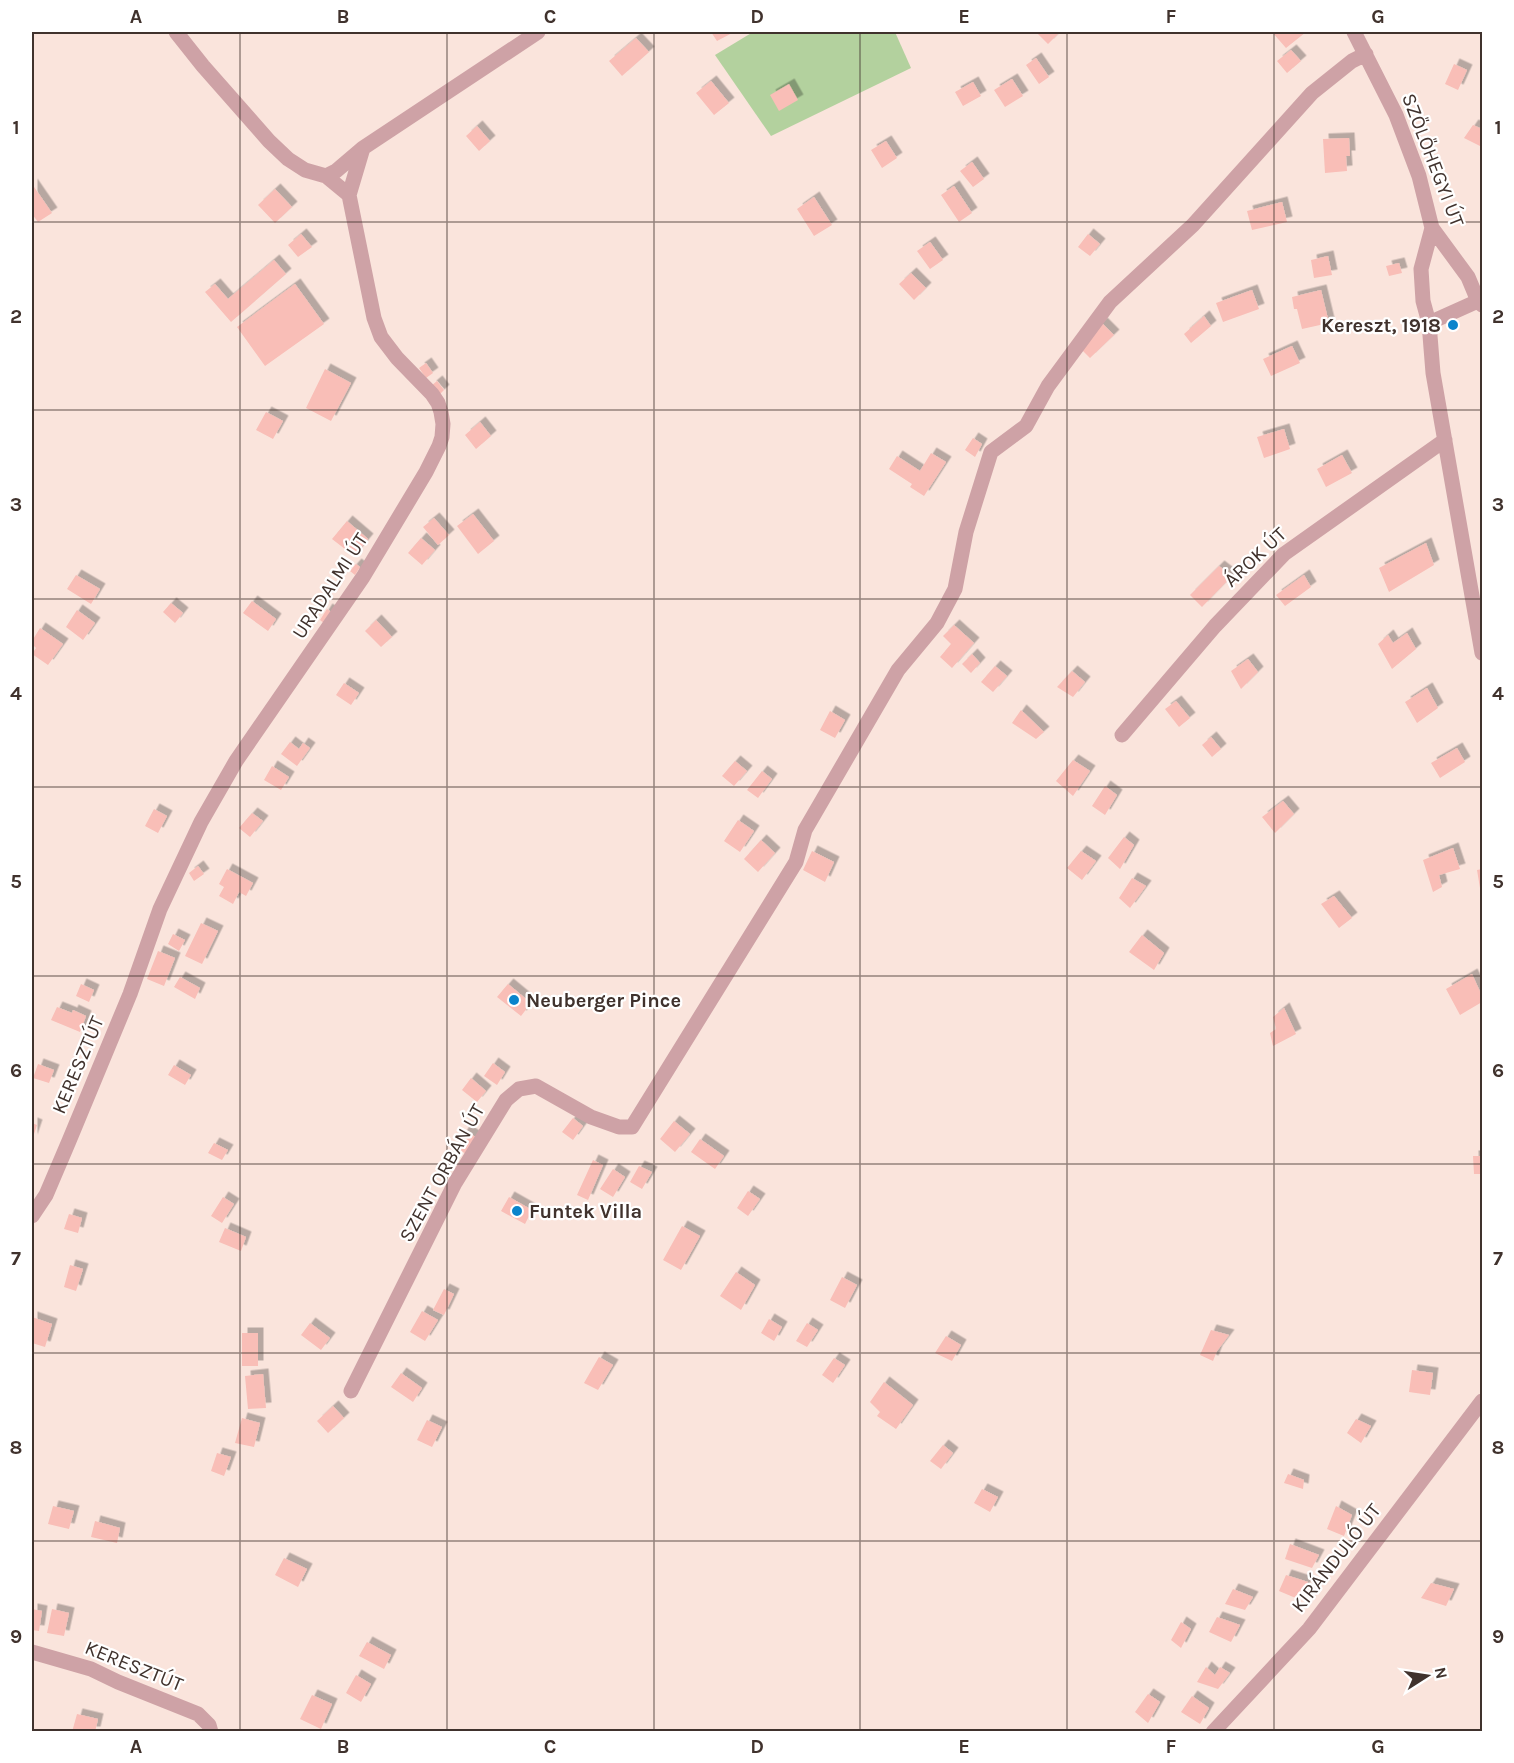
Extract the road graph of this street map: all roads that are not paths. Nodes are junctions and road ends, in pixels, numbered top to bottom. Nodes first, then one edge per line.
1 (176, 32) edge
2 (538, 32) edge
3 (1354, 32) edge
4 (1366, 54) junction
5 (363, 148) junction
6 (326, 176) junction
7 (349, 195) junction
8 (1432, 228) junction
9 (1480, 303) edge
10 (1429, 323) junction
11 (1445, 440) junction
12 (1482, 653) edge
13 (1122, 735) dead end
14 (130, 993) joint
15 (32, 1216) edge
16 (351, 1391) dead end
17 (1482, 1401) edge
18 (32, 1652) edge
19 (211, 1731) edge
20 (1213, 1731) edge

1 - 6 street
2 - 5 street
3 - 4 street, SZŐLŐHEGYI ÚT
4 - 8 street, SZŐLŐHEGYI ÚT
4 - 16 street, SZENT ORBÁN ÚT
5 - 6 street
5 - 7 street
6 - 7 street
7 - 14 street, URADALMI ÚT
8 - 9 street, SZŐLŐHEGYI ÚT
8 - 10 street
9 - 10 street
10 - 11 street
11 - 12 street
11 - 13 street, ÁROK ÚT
14 - 15 street, KERESZTÚT
17 - 20 street, KIRÁNDULÓ ÚT
18 - 19 street, KERESZTÚT

